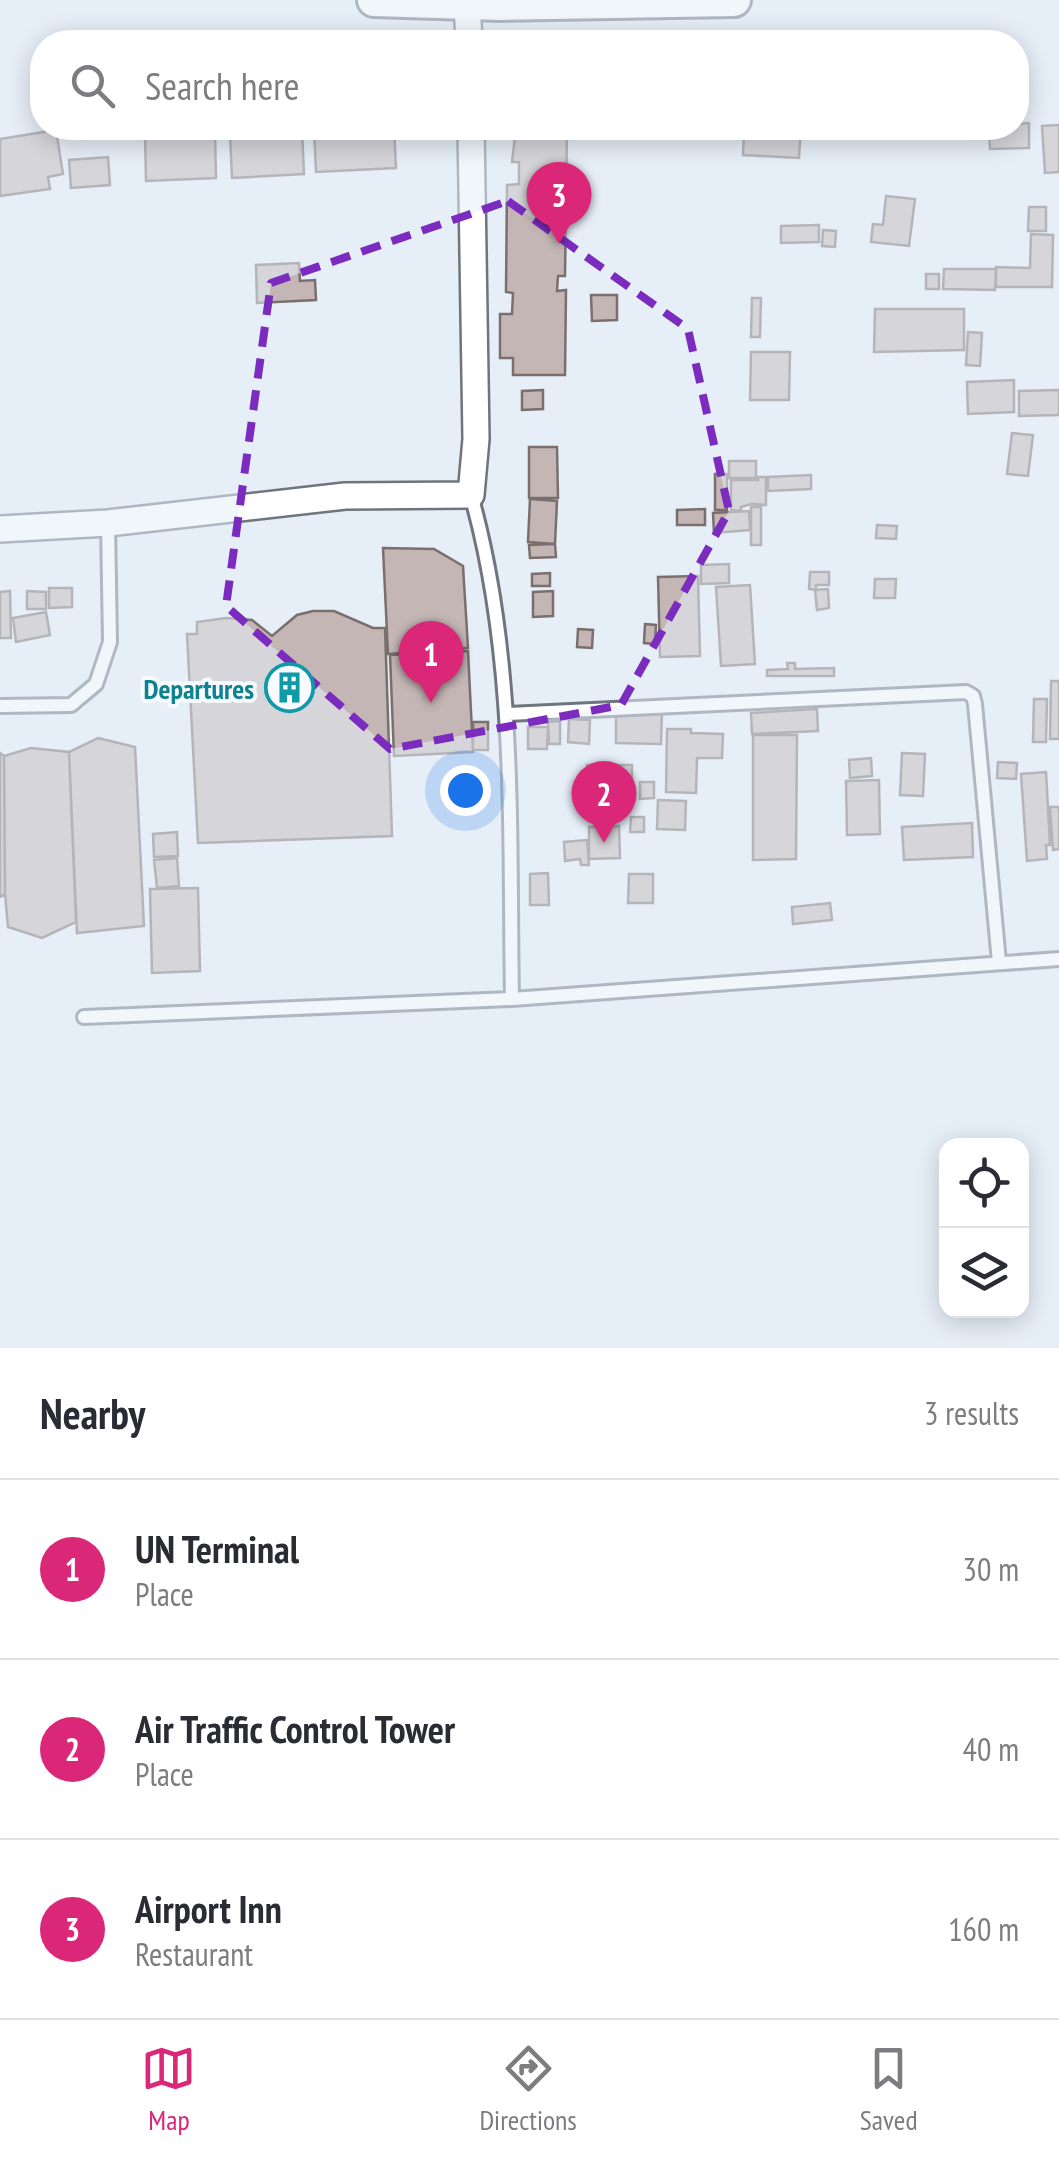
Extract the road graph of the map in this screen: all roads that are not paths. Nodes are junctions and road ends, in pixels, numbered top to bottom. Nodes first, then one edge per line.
1 (374, 0) edge
2 (734, 0) edge
3 (490, 2) edge
4 (475, 30) edge
5 (471, 140) edge
6 (472, 495) junction
7 (108, 522) junction
8 (0, 529) edge
9 (0, 706) edge
10 (506, 714) junction
11 (1059, 958) edge
12 (999, 962) junction
13 (512, 999) junction
14 (84, 1017) dead end

1 - 3 street
2 - 3 street
3 - 4 street
5 - 6 street
6 - 7 street
6 - 10 lane
7 - 8 street
7 - 9 lane
10 - 12 lane
10 - 13 lane
11 - 12 lane
12 - 13 lane
13 - 14 lane

